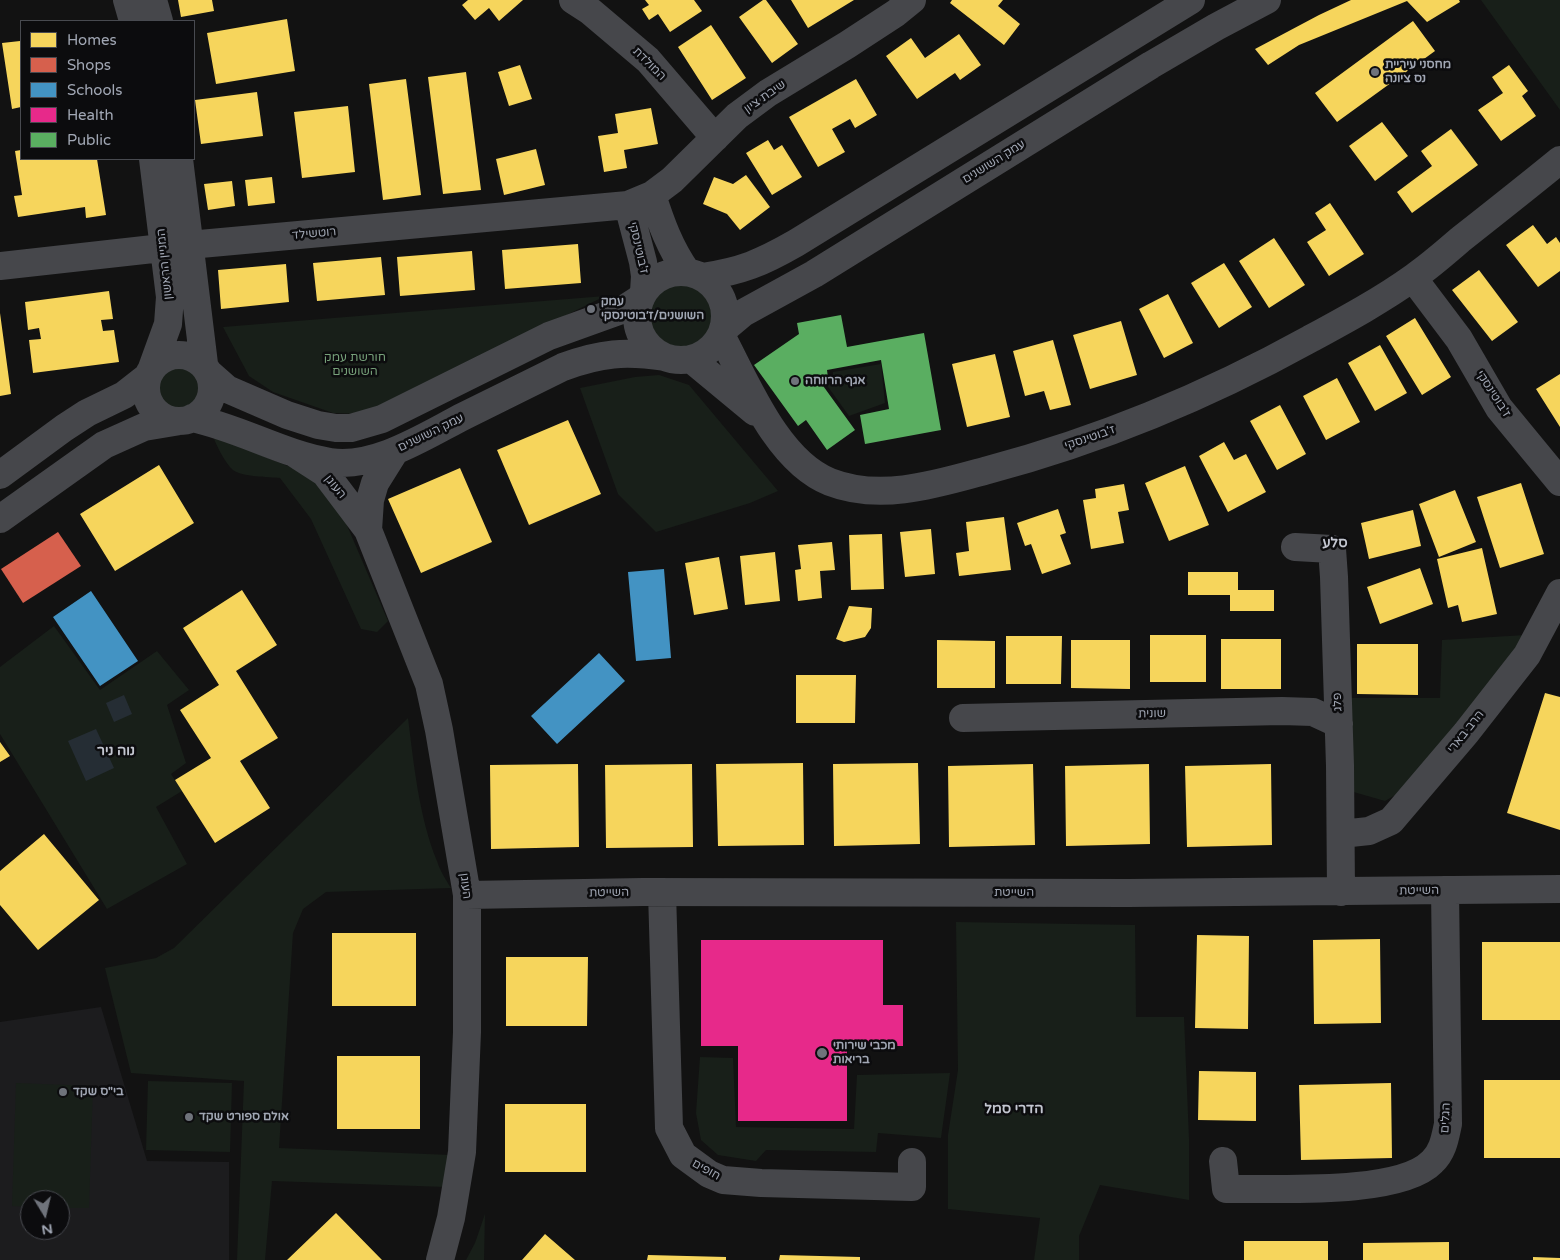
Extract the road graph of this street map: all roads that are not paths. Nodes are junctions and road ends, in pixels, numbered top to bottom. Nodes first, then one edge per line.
1 (126, 0) edge
2 (153, 0) edge
3 (574, 0) edge
4 (912, 0) edge
5 (1191, 0) edge
6 (1266, 0) edge
7 (132, 20) edge
8 (158, 20) edge
9 (715, 138) junction
10 (154, 160) edge
11 (179, 160) edge
12 (1560, 160) edge
13 (640, 200) junction
14 (177, 247) junction
15 (0, 266) edge
16 (695, 274) junction
17 (1414, 278) junction
18 (642, 295) junction
19 (722, 332) junction
20 (678, 358) junction
21 (207, 369) junction
22 (149, 372) junction
23 (764, 419) junction
24 (186, 420) junction
25 (395, 451) junction
26 (294, 453) junction
27 (0, 475) edge
28 (1560, 482) edge
29 (0, 519) edge
30 (368, 530) junction
31 (1295, 546) dead end
32 (1560, 593) edge
33 (963, 718) dead end
34 (1338, 724) junction
35 (1341, 834) junction
36 (1445, 890) junction
37 (1560, 890) edge
38 (662, 892) junction
39 (1341, 892) junction
40 (467, 895) junction
41 (1223, 1161) dead end
42 (912, 1162) dead end
43 (440, 1258) edge

1 - 7 street
2 - 8 street
3 - 9 street, המולדת
4 - 9 street, שיבת ציון
5 - 16 street
6 - 19 street, עמק השושנים
9 - 13 street, שיבת ציון
10 - 14 street, המניין הראשון
11 - 14 street, המניין הראשון
12 - 17 street, ז'בוטינסקי
13 - 14 street, רוטשילד
13 - 16 street
13 - 18 street, ז'בוטינסקי
14 - 15 street, רוטשילד
14 - 21 street, המניין הראשון
14 - 22 street, המניין הראשון
16 - 18 street
16 - 19 street
17 - 23 street, ז'בוטינסקי
17 - 28 street, ז'בוטינסקי
18 - 20 street
18 - 21 street
19 - 20 street
19 - 23 street, ז'בוטינסקי
20 - 23 street, ז'בוטינסקי
20 - 25 street, עמק השושנים
21 - 22 street
21 - 24 street
22 - 24 street
22 - 27 street
24 - 26 street, עמק השושנים
24 - 29 street, עמק השושנים
25 - 26 street, עמק השושנים
25 - 30 street, העוגן
26 - 30 street, העוגן
30 - 40 street, העוגן
31 - 34 street, פלג
32 - 35 street, הרב בארי
33 - 34 street, שונית
34 - 35 street, פלג
35 - 39 street, פלג
36 - 37 street, השייטת
36 - 39 street, השייטת
36 - 41 street, הגלים
38 - 39 street, השייטת
38 - 40 street, השייטת
38 - 42 street, חופים
40 - 43 street, העוגן

